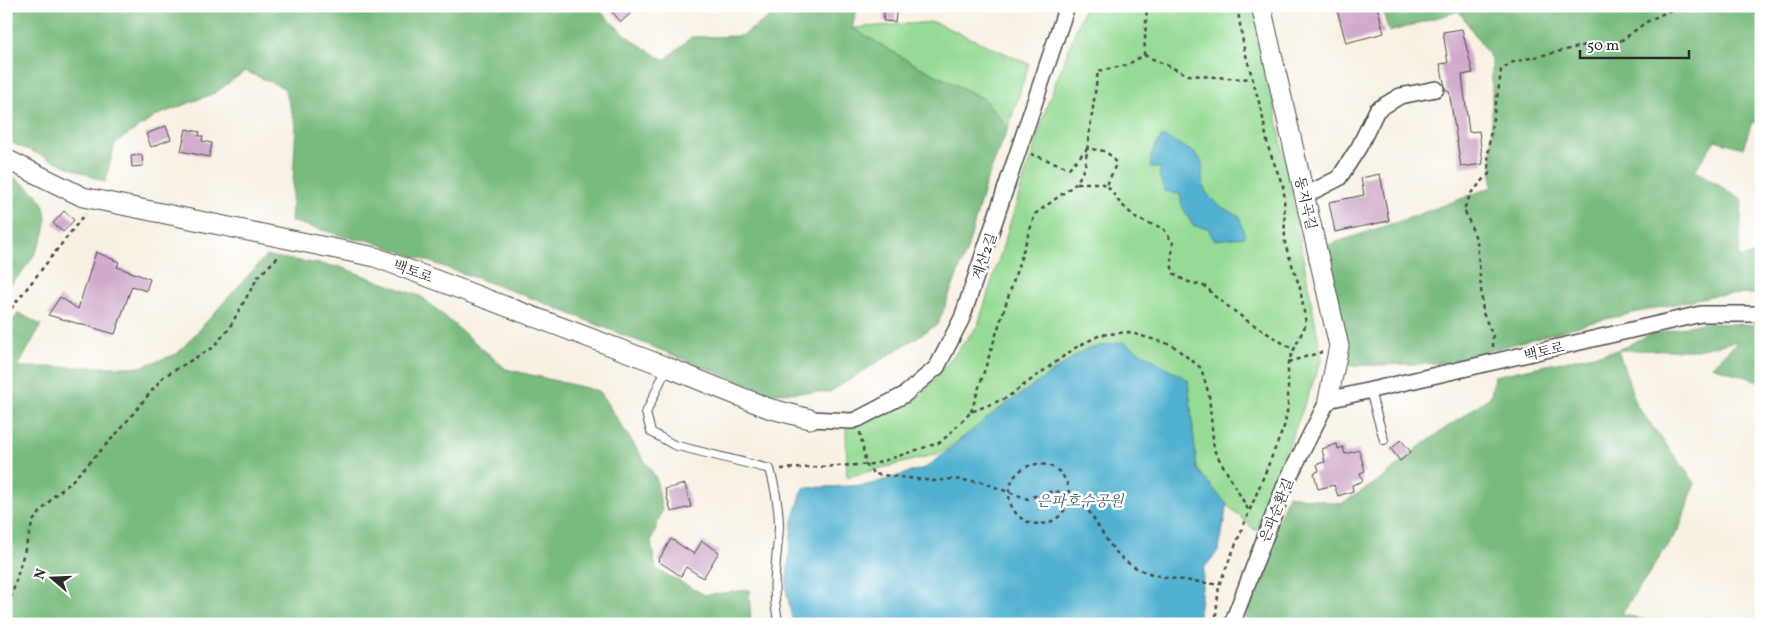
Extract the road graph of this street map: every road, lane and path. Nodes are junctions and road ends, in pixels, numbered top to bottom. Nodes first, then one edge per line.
1 (1067, 6) edge
2 (1147, 6) edge
3 (1237, 6) edge
4 (1261, 6) edge
5 (1678, 6) edge
6 (1144, 55) junction
7 (1251, 78) junction
8 (1436, 89) dead end
9 (1087, 149) junction
10 (1020, 150) junction
11 (6, 159) edge
12 (1077, 183) junction
13 (1107, 185) junction
14 (1304, 196) junction
15 (99, 200) junction
16 (292, 240) junction
17 (1761, 314) edge
18 (6, 315) edge
19 (1339, 346) junction
20 (1294, 350) junction
21 (1288, 362) junction
22 (1498, 362) junction
23 (667, 367) junction
24 (1370, 391) junction
25 (1328, 400) junction
26 (971, 412) junction
27 (858, 419) junction
28 (810, 420) joint
29 (1384, 440) dead end
30 (866, 465) junction
31 (770, 469) junction
32 (1069, 492) junction
33 (1009, 493) junction
34 (1249, 511) junction
35 (1219, 585) junction
36 (6, 595) edge
37 (11, 598) junction
38 (6, 617) edge
39 (779, 624) edge
40 (1215, 624) edge
41 (1232, 624) edge

1 - 10 street, 계산2길
2 - 6 path
3 - 7 path
4 - 14 street, 동지곡길
5 - 22 path
6 - 7 path
6 - 9 path
7 - 20 path
8 - 14 street
9 - 10 path
9 - 12 path
9 - 13 path
10 - 27 street, 계산2길
11 - 15 street, 백토로
12 - 13 path
12 - 26 path
13 - 20 path
14 - 19 street, 동지곡길
15 - 16 street, 백토로
15 - 18 path
16 - 23 street, 백토로
16 - 37 path
17 - 22 street, 백토로
19 - 21 path
19 - 25 street, 동지곡길
20 - 21 path
21 - 34 path
22 - 24 street, 백토로
23 - 28 street, 백토로
23 - 31 lane
24 - 25 street, 백토로
24 - 29 lane
25 - 41 street, 은파순환길
26 - 30 path
26 - 34 path
27 - 28 street, 계산2길
27 - 30 path
30 - 31 path
30 - 33 path
31 - 39 lane
32 - 33 path
32 - 33 path
32 - 33 path
32 - 35 path
34 - 35 path
35 - 40 path
36 - 37 path
37 - 38 path

